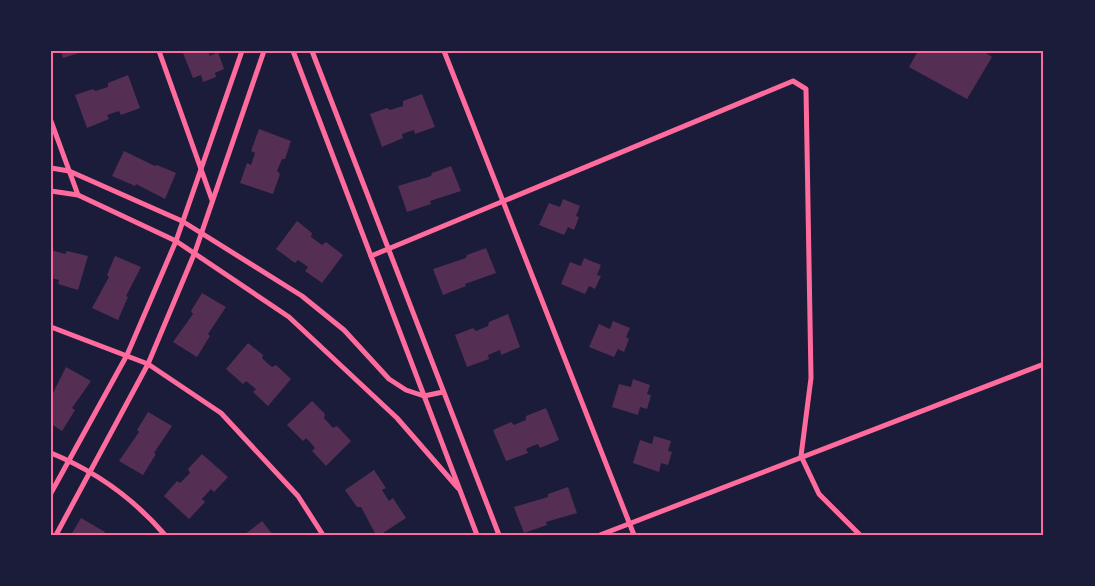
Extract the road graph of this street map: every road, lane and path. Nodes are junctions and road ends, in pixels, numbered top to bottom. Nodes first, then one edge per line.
1 (159, 51) edge
2 (242, 51) edge
3 (264, 51) edge
4 (293, 51) edge
5 (312, 51) edge
6 (444, 51) edge
7 (51, 121) edge
8 (201, 167) junction
9 (51, 168) edge
10 (69, 170) junction
11 (51, 191) edge
12 (78, 195) junction
13 (212, 200) junction
14 (503, 201) junction
15 (182, 221) junction
16 (202, 233) junction
17 (176, 241) junction
18 (388, 249) junction
19 (195, 252) junction
20 (370, 256) junction
21 (51, 327) edge
22 (127, 355) junction
23 (148, 364) junction
24 (1044, 364) edge
25 (443, 392) junction
26 (424, 396) junction
27 (51, 453) edge
28 (801, 456) junction
29 (69, 460) junction
30 (91, 471) junction
31 (460, 490) junction
32 (51, 492) edge
33 (630, 523) junction
34 (56, 535) edge
35 (165, 535) edge
36 (324, 535) edge
37 (477, 535) edge
38 (499, 535) edge
39 (600, 535) edge
40 (634, 535) edge
41 (860, 535) edge

1 - 8 street
2 - 8 street
3 - 13 street
4 - 20 street
5 - 18 street
6 - 14 street
7 - 10 street
8 - 13 street
8 - 15 street
9 - 10 street
10 - 12 street
10 - 15 street
11 - 12 street
12 - 17 street
13 - 16 street
14 - 18 street
14 - 28 street
14 - 33 street
15 - 16 street
15 - 17 street
16 - 19 street
16 - 26 street
17 - 19 street
17 - 22 street
18 - 20 street
18 - 25 street
19 - 23 street
19 - 31 street
20 - 26 street
21 - 22 street
22 - 23 street
22 - 29 street
23 - 30 street
23 - 36 street
24 - 28 street
25 - 26 street
25 - 38 street
26 - 31 street
27 - 29 street
28 - 33 street
28 - 41 street
29 - 30 street
29 - 32 street
30 - 34 street
30 - 35 street
31 - 37 street
33 - 39 street
33 - 40 street

